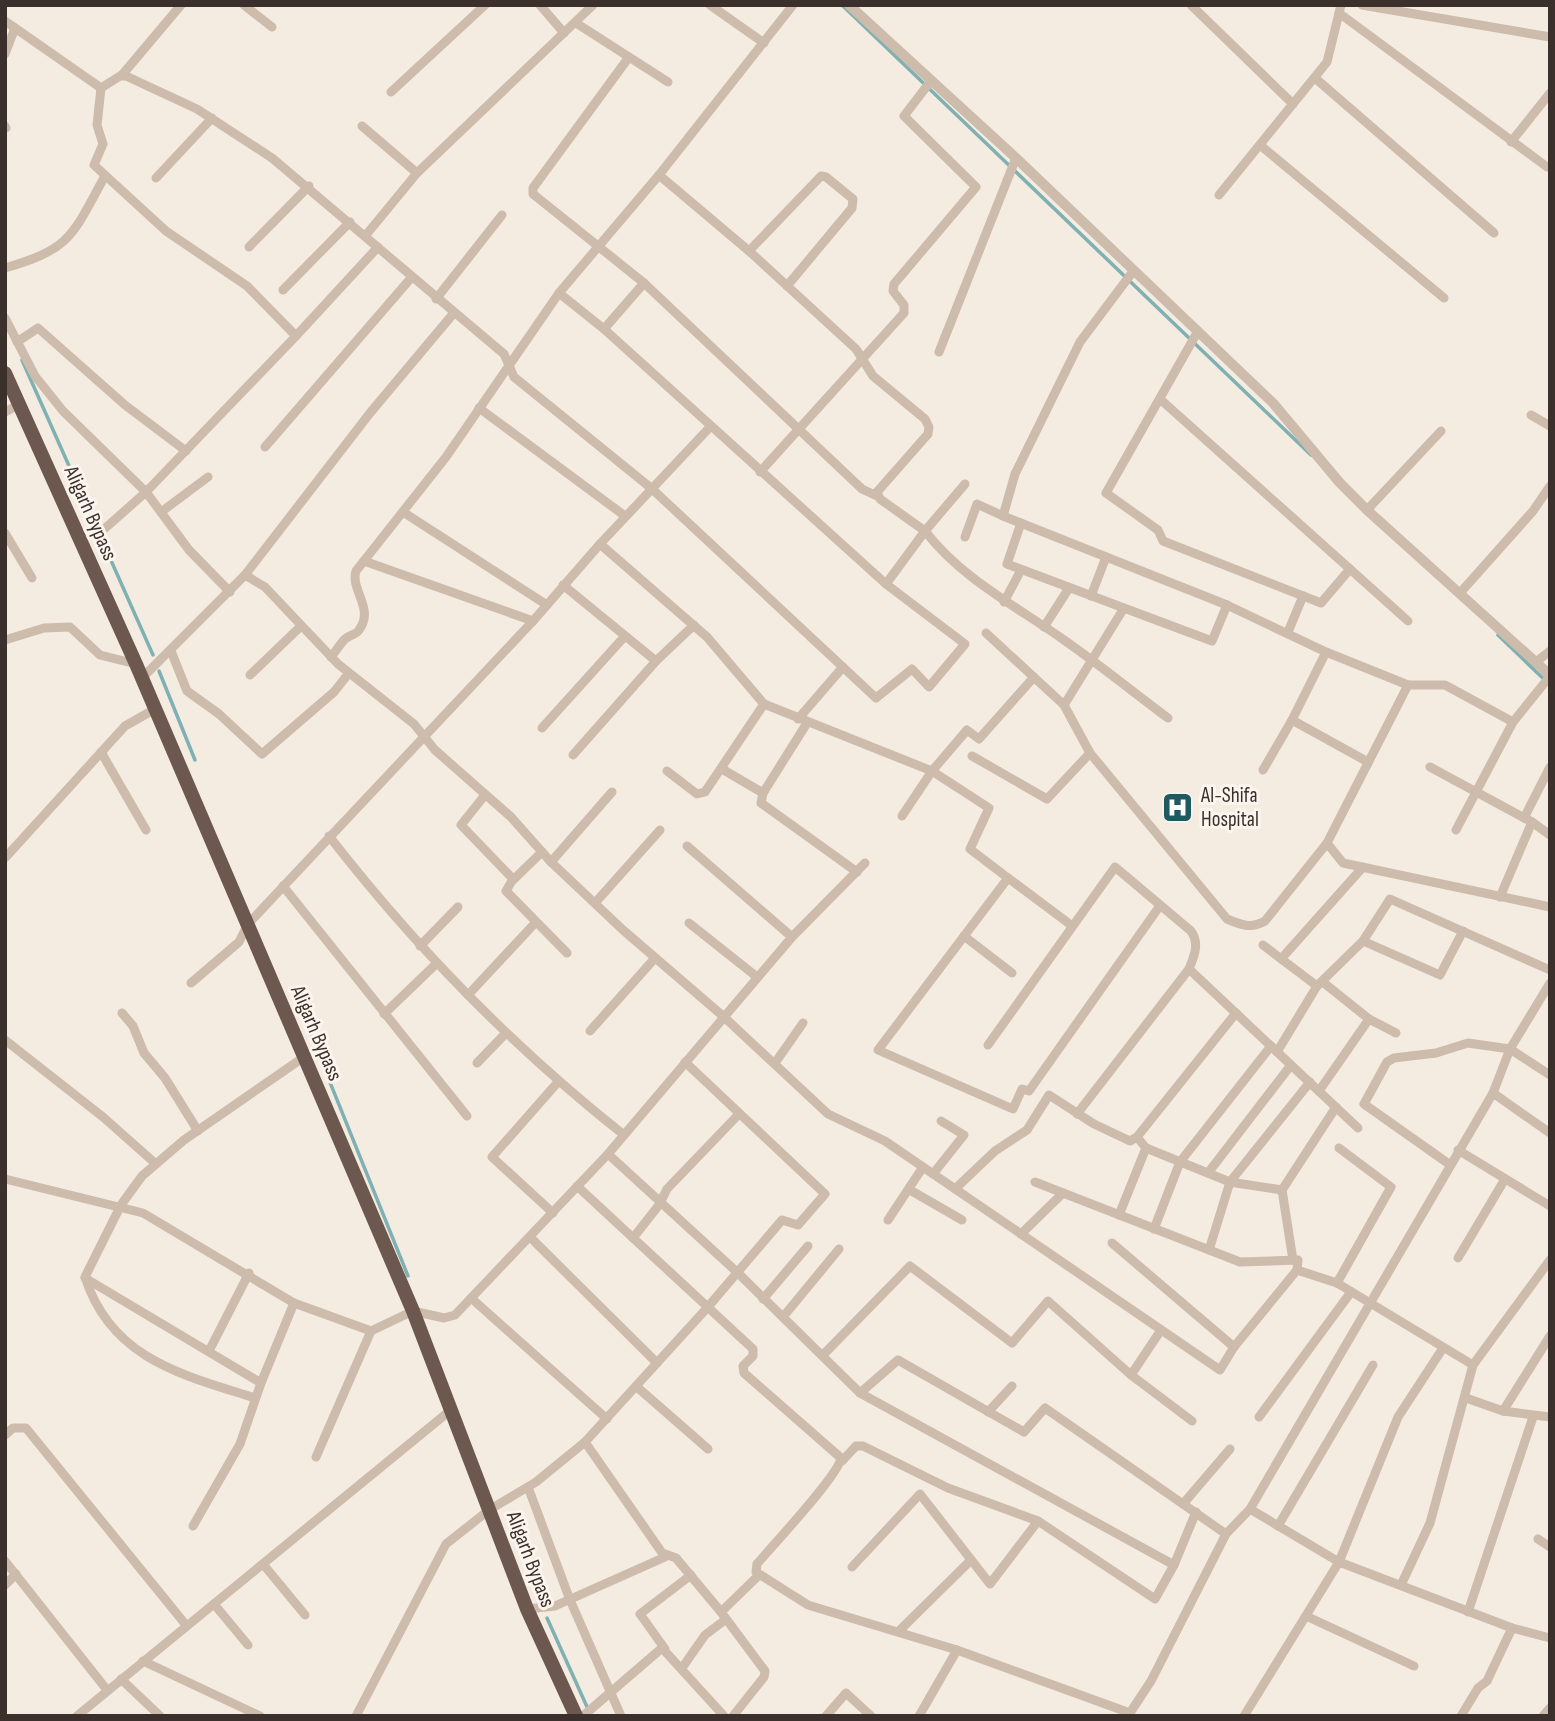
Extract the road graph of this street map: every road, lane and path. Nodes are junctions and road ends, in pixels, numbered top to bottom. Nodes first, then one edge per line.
1 (181, 5) edge
2 (244, 5) edge
3 (485, 5) edge
4 (540, 5) edge
5 (593, 5) edge
6 (710, 5) edge
7 (793, 5) edge
8 (849, 5) edge
9 (1191, 5) edge
10 (1363, 5) edge
11 (1340, 9) edge
12 (5, 22) edge
13 (576, 23) junction
14 (272, 27) dead end
15 (15, 29) junction
16 (564, 33) junction
17 (1550, 37) edge
18 (764, 43) junction
19 (5, 54) edge
20 (629, 57) junction
21 (122, 75) junction
22 (1315, 78) junction
23 (668, 82) dead end
24 (930, 82) junction
25 (101, 88) junction
26 (391, 92) dead end
27 (1550, 93) edge
28 (1293, 104) junction
29 (212, 118) junction
30 (362, 126) dead end
31 (1511, 142) junction
32 (1260, 145) junction
33 (1016, 158) junction
34 (1547, 167) dead end
35 (418, 173) junction
36 (659, 175) junction
37 (105, 176) junction
38 (156, 178) dead end
39 (309, 186) junction
40 (1219, 195) dead end
41 (502, 215) dead end
42 (350, 222) junction
43 (1494, 233) dead end
44 (366, 235) junction
45 (248, 247) dead end
46 (377, 247) junction
47 (595, 248) junction
48 (749, 251) junction
49 (5, 268) edge
50 (1134, 270) junction
51 (411, 278) junction
52 (644, 284) junction
53 (787, 286) junction
54 (282, 290) dead end
55 (559, 293) junction
56 (1444, 298) dead end
57 (436, 299) junction
58 (453, 314) junction
59 (5, 318) edge
60 (604, 330) junction
61 (1198, 331) junction
62 (296, 336) junction
63 (17, 342) junction
64 (939, 352) dead end
65 (863, 361) junction
66 (509, 365) junction
67 (5, 373) edge
68 (1160, 399) junction
69 (20, 404) junction
70 (479, 408) junction
71 (5, 412) edge
72 (1531, 415) dead end
73 (710, 426) junction
74 (1550, 426) edge
75 (800, 429) junction
76 (1441, 431) dead end
77 (265, 447) dead end
78 (186, 451) junction
79 (760, 472) junction
80 (208, 477) dead end
81 (965, 484) dead end
82 (1550, 485) edge
83 (651, 488) junction
84 (146, 492) junction
85 (877, 496) junction
86 (1367, 510) junction
87 (161, 512) junction
88 (403, 512) junction
89 (625, 516) junction
90 (1003, 516) junction
91 (1021, 523) junction
92 (102, 531) dead end
93 (925, 531) junction
94 (5, 533) edge
95 (965, 537) dead end
96 (600, 544) junction
97 (1106, 557) junction
98 (364, 561) junction
99 (1350, 569) junction
100 (1021, 570) junction
101 (245, 575) junction
102 (32, 578) dead end
103 (563, 584) junction
104 (886, 584) junction
105 (1069, 588) junction
106 (230, 592) junction
107 (1460, 593) junction
108 (1091, 596) junction
109 (1303, 596) junction
110 (1004, 602) junction
111 (547, 604) junction
112 (1227, 605) junction
113 (1124, 608) junction
114 (533, 621) junction
115 (1408, 621) dead end
116 (694, 625) junction
117 (301, 626) junction
118 (1044, 627) junction
119 (1288, 632) junction
120 (986, 633) dead end
121 (625, 636) junction
122 (5, 640) edge
123 (171, 651) junction
124 (1550, 651) edge
125 (1326, 652) junction
126 (331, 657) junction
127 (1091, 660) junction
128 (656, 661) junction
129 (1536, 662) junction
130 (136, 664) junction
131 (842, 667) junction
132 (349, 673) junction
133 (250, 675) dead end
134 (1550, 676) edge
135 (1034, 677) junction
136 (142, 678) junction
137 (1408, 685) junction
138 (764, 704) junction
139 (1064, 705) junction
140 (155, 709) junction
141 (1168, 718) dead end
142 (1292, 720) junction
143 (802, 721) junction
144 (1513, 722) junction
145 (541, 728) dead end
146 (425, 736) junction
147 (101, 752) junction
148 (1090, 753) junction
149 (573, 755) dead end
150 (972, 756) dead end
151 (1368, 762) junction
152 (1430, 767) dead end
153 (1550, 767) edge
154 (722, 769) junction
155 (1263, 770) dead end
156 (667, 771) dead end
157 (932, 771) junction
158 (612, 792) dead end
159 (1477, 792) junction
160 (763, 793) junction
161 (485, 795) junction
162 (902, 816) dead end
163 (1528, 820) junction
164 (146, 830) dead end
165 (660, 830) dead end
166 (1456, 830) dead end
167 (1550, 835) edge
168 (329, 836) junction
169 (1327, 843) junction
170 (687, 846) dead end
171 (542, 852) junction
172 (5, 858) edge
173 (551, 862) junction
174 (865, 863) dead end
175 (1363, 867) junction
176 (857, 872) junction
177 (1009, 878) junction
178 (513, 880) junction
179 (283, 886) junction
180 (1500, 897) junction
181 (595, 903) junction
182 (458, 907) dead end
183 (1159, 907) junction
184 (1550, 907) edge
185 (536, 922) junction
186 (689, 923) dead end
187 (248, 924) junction
188 (1071, 925) junction
189 (1463, 931) junction
190 (964, 936) junction
191 (792, 937) junction
192 (1363, 941) junction
193 (1263, 945) dead end
194 (420, 946) junction
195 (567, 953) dead end
196 (655, 958) junction
197 (1281, 959) junction
198 (436, 964) junction
199 (1189, 969) junction
200 (1550, 970) edge
201 (1012, 972) dead end
202 (757, 977) junction
203 (191, 983) dead end
204 (1550, 983) edge
205 (1320, 985) junction
206 (468, 995) junction
207 (122, 1013) dead end
208 (1236, 1013) junction
209 (384, 1014) junction
210 (724, 1017) junction
211 (1369, 1019) junction
212 (803, 1023) dead end
213 (590, 1031) dead end
214 (506, 1033) junction
215 (1396, 1033) dead end
216 (5, 1040) edge
217 (988, 1045) dead end
218 (1274, 1049) junction
219 (1510, 1049) junction
220 (304, 1057) junction
221 (685, 1062) junction
222 (477, 1063) dead end
223 (775, 1063) junction
224 (1291, 1065) junction
225 (1550, 1075) edge
226 (558, 1082) junction
227 (1310, 1082) junction
228 (1319, 1091) junction
229 (1493, 1093) junction
230 (1336, 1107) junction
231 (739, 1114) junction
232 (1077, 1114) junction
233 (467, 1116) dead end
234 (941, 1121) dead end
235 (1358, 1128) dead end
236 (198, 1131) junction
237 (1550, 1133) edge
238 (624, 1135) junction
239 (1137, 1137) junction
240 (1146, 1147) junction
241 (1339, 1148) dead end
242 (1458, 1150) junction
243 (608, 1154) junction
244 (1181, 1162) junction
245 (156, 1164) junction
246 (1450, 1164) junction
247 (923, 1167) junction
248 (1208, 1173) junction
249 (933, 1174) junction
250 (5, 1179) edge
251 (1505, 1179) junction
252 (1035, 1182) dead end
253 (1230, 1182) junction
254 (576, 1186) junction
255 (955, 1189) junction
256 (910, 1190) junction
257 (1282, 1190) junction
258 (1063, 1193) junction
259 (661, 1202) junction
260 (121, 1205) junction
261 (1550, 1206) edge
262 (553, 1213) junction
263 (1119, 1215) junction
264 (888, 1220) dead end
265 (962, 1220) dead end
266 (1154, 1228) junction
267 (1021, 1234) junction
268 (531, 1238) junction
269 (633, 1238) junction
270 (1112, 1243) dead end
271 (808, 1246) dead end
272 (839, 1249) dead end
273 (1209, 1250) junction
274 (1458, 1258) dead end
275 (1550, 1260) edge
276 (1295, 1265) junction
277 (249, 1273) junction
278 (738, 1273) junction
279 (85, 1278) junction
280 (1337, 1283) junction
281 (1350, 1292) junction
282 (471, 1298) junction
283 (764, 1299) junction
284 (294, 1303) junction
285 (1369, 1303) junction
286 (707, 1308) junction
287 (413, 1311) junction
288 (783, 1317) junction
289 (1161, 1330) junction
290 (371, 1331) junction
291 (1550, 1336) edge
292 (1234, 1347) junction
293 (1443, 1348) junction
294 (209, 1351) junction
295 (823, 1355) junction
296 (657, 1363) junction
297 (1373, 1365) dead end
298 (1473, 1365) junction
299 (1131, 1375) junction
300 (261, 1383) junction
301 (1012, 1385) dead end
302 (637, 1387) junction
303 (860, 1393) junction
304 (255, 1398) junction
305 (1466, 1398) junction
306 (452, 1409) junction
307 (1503, 1411) junction
308 (988, 1412) junction
309 (1259, 1417) dead end
310 (1533, 1417) junction
311 (1550, 1417) edge
312 (607, 1419) junction
313 (1192, 1421) dead end
314 (5, 1435) edge
315 (585, 1442) junction
316 (708, 1449) dead end
317 (1230, 1449) dead end
318 (316, 1457) dead end
319 (842, 1461) junction
320 (528, 1486) junction
321 (1183, 1504) junction
322 (489, 1510) junction
323 (1250, 1510) junction
324 (1196, 1513) junction
325 (1038, 1521) junction
326 (193, 1526) dead end
327 (1278, 1526) junction
328 (1226, 1534) junction
329 (1538, 1539) dead end
330 (1550, 1547) edge
331 (665, 1554) junction
332 (971, 1559) junction
333 (5, 1561) edge
334 (1339, 1562) junction
335 (262, 1564) junction
336 (1174, 1565) junction
337 (852, 1567) dead end
338 (16, 1574) junction
339 (691, 1575) junction
340 (759, 1575) junction
341 (5, 1585) edge
342 (1401, 1585) junction
343 (570, 1600) junction
344 (214, 1604) junction
345 (527, 1609) junction
346 (1468, 1612) junction
347 (305, 1615) dead end
348 (723, 1616) junction
349 (1306, 1616) junction
350 (186, 1625) junction
351 (1512, 1629) junction
352 (899, 1631) junction
353 (1550, 1638) edge
354 (248, 1646) dead end
355 (665, 1649) junction
356 (957, 1650) junction
357 (143, 1661) junction
358 (1414, 1666) dead end
359 (682, 1668) junction
360 (121, 1679) junction
361 (107, 1690) junction
362 (611, 1691) junction
363 (1550, 1708) edge
364 (1129, 1714) edge
365 (159, 1715) edge
366 (77, 1716) edge
367 (260, 1716) edge
368 (356, 1716) edge
369 (576, 1716) edge
370 (583, 1716) edge
371 (621, 1716) edge
372 (724, 1716) edge
373 (733, 1716) edge
374 (825, 1716) edge
375 (871, 1716) edge
376 (919, 1716) edge
377 (1244, 1716) edge
378 (1461, 1716) edge
379 (1543, 1716) edge

1 - 21 street
2 - 14 street
3 - 26 street
4 - 16 street
5 - 13 street
6 - 18 street
7 - 18 street
8 - 24 street
9 - 28 street
10 - 17 street
11 - 22 street
11 - 31 street
12 - 15 street
13 - 16 street
13 - 20 street
15 - 19 street
15 - 25 street
16 - 35 street
18 - 36 street
20 - 23 street
20 - 47 street
21 - 25 street
21 - 29 street
22 - 28 street
22 - 43 street
24 - 33 street
24 - 65 street
25 - 37 street
27 - 31 street
28 - 32 street
29 - 38 street
29 - 39 street
30 - 35 street
31 - 34 street
32 - 40 street
32 - 56 street
33 - 50 street
33 - 64 street
35 - 44 street
36 - 47 street
36 - 48 street
37 - 49 street
37 - 62 street
39 - 42 street
39 - 45 street
41 - 57 street
42 - 44 street
42 - 54 street
44 - 46 street
46 - 51 street
46 - 62 street
47 - 52 street
47 - 55 street
48 - 53 street
48 - 53 street
50 - 61 street
50 - 90 street
51 - 57 street
51 - 77 street
52 - 60 street
52 - 75 street
53 - 65 street
55 - 60 street
55 - 66 street
57 - 58 street
58 - 66 street
58 - 101 street
59 - 63 street
60 - 73 street
61 - 68 street
61 - 86 street
62 - 78 street
63 - 78 street
63 - 84 street
65 - 75 street
65 - 85 street
66 - 70 street
66 - 83 street
67 - 69 highway, Aligarh Bypass
68 - 99 street
68 - 109 street
69 - 71 street
69 - 130 highway, Aligarh Bypass
70 - 88 street
70 - 89 street
72 - 74 street
73 - 79 street
73 - 83 street
75 - 79 street
75 - 85 street
76 - 86 street
78 - 84 street
79 - 104 street
80 - 87 street
81 - 93 street
82 - 107 street
83 - 89 street
83 - 131 street
84 - 87 street
84 - 92 street
85 - 93 street
86 - 107 street
87 - 106 street
88 - 98 street
88 - 111 street
89 - 96 street
90 - 91 street
90 - 95 street
91 - 97 street
91 - 100 street
93 - 104 street
93 - 110 street
94 - 102 street
96 - 103 street
96 - 116 street
97 - 108 street
97 - 112 street
98 - 114 street
98 - 126 street
99 - 109 street
99 - 115 street
100 - 105 street
100 - 110 street
101 - 106 street
101 - 117 street
103 - 111 street
103 - 121 street
104 - 131 street
105 - 108 street
105 - 118 street
106 - 123 street
107 - 129 street
108 - 113 street
109 - 119 street
110 - 118 street
111 - 114 street
112 - 113 street
112 - 119 street
113 - 127 street
114 - 146 street
116 - 128 street
116 - 138 street
117 - 126 street
117 - 133 street
118 - 127 street
119 - 125 street
120 - 135 street
121 - 128 street
121 - 145 street
122 - 130 street
123 - 132 street
123 - 136 street
124 - 129 street
125 - 137 street
125 - 142 street
126 - 132 street
127 - 139 street
127 - 141 street
128 - 149 street
129 - 134 street
130 - 136 highway, Aligarh Bypass
131 - 143 street
132 - 146 street
134 - 144 street
135 - 139 street
135 - 157 street
136 - 140 highway, Aligarh Bypass
137 - 144 street
137 - 151 street
138 - 143 street
138 - 154 street
139 - 148 street
140 - 147 street
140 - 187 highway, Aligarh Bypass
142 - 151 street
142 - 155 street
143 - 157 street
143 - 160 street
144 - 159 street
146 - 161 street
146 - 168 street
147 - 164 street
147 - 172 street
148 - 150 street
148 - 169 street
151 - 169 street
152 - 159 street
153 - 163 street
154 - 156 street
154 - 160 street
157 - 162 street
157 - 177 street
158 - 173 street
159 - 163 street
159 - 166 street
160 - 176 street
161 - 171 street
161 - 178 street
163 - 167 street
163 - 180 street
165 - 181 street
168 - 179 street
168 - 194 street
169 - 175 street
170 - 191 street
171 - 173 street
171 - 178 street
173 - 181 street
174 - 176 street
175 - 180 street
175 - 197 street
176 - 191 street
177 - 188 street
177 - 190 street
178 - 185 street
179 - 187 street
179 - 209 street
180 - 184 street
181 - 196 street
182 - 194 street
183 - 188 street
183 - 190 street
183 - 199 street
185 - 195 street
185 - 206 street
186 - 202 street
187 - 203 street
187 - 220 highway, Aligarh Bypass
188 - 217 street
189 - 192 street
189 - 192 street
189 - 200 street
190 - 201 street
191 - 202 street
192 - 205 street
193 - 197 street
194 - 198 street
196 - 210 street
196 - 213 street
197 - 205 street
198 - 206 street
198 - 209 street
199 - 208 street
199 - 232 street
202 - 210 street
204 - 219 street
205 - 211 street
205 - 218 street
206 - 214 street
207 - 236 street
208 - 218 street
208 - 239 street
209 - 233 street
210 - 221 street
210 - 223 street
211 - 215 street
211 - 228 street
212 - 223 street
214 - 222 street
214 - 226 street
216 - 245 street
218 - 224 street
218 - 244 street
219 - 225 street
219 - 229 street
219 - 246 street
220 - 236 street
220 - 287 highway, Aligarh Bypass
221 - 231 street
221 - 238 street
223 - 247 street
224 - 227 street
224 - 248 street
226 - 238 street
226 - 262 street
227 - 228 street
227 - 253 street
228 - 230 street
229 - 237 street
229 - 242 street
230 - 235 street
230 - 257 street
231 - 259 street
231 - 278 street
232 - 239 street
232 - 255 street
234 - 249 street
236 - 245 street
238 - 243 street
239 - 240 street
240 - 244 street
240 - 263 street
241 - 280 street
242 - 246 street
242 - 251 street
243 - 254 street
243 - 259 street
244 - 248 street
244 - 266 street
245 - 260 street
246 - 285 street
247 - 249 street
247 - 256 street
248 - 253 street
249 - 255 street
250 - 260 street
251 - 261 street
251 - 274 street
252 - 258 street
253 - 257 street
253 - 273 street
254 - 262 street
254 - 269 street
255 - 267 street
256 - 264 street
256 - 265 street
257 - 276 street
258 - 263 street
258 - 267 street
259 - 269 street
259 - 278 street
260 - 277 street
260 - 279 street
262 - 268 street
263 - 266 street
266 - 273 street
267 - 289 street
268 - 282 street
268 - 296 street
269 - 286 street
270 - 292 street
271 - 283 street
272 - 288 street
273 - 276 street
275 - 298 street
276 - 280 street
276 - 292 street
277 - 284 street
277 - 294 street
278 - 283 street
278 - 286 street
279 - 294 street
279 - 304 street
280 - 281 street
281 - 285 street
281 - 309 street
282 - 287 street
282 - 312 street
283 - 288 street
284 - 290 street
284 - 300 street
285 - 293 street
285 - 323 street
286 - 296 street
286 - 319 street
287 - 290 street
287 - 306 highway, Aligarh Bypass
288 - 295 street
289 - 292 street
289 - 299 street
290 - 318 street
291 - 307 street
293 - 298 street
293 - 334 street
294 - 300 street
295 - 299 street
295 - 303 street
296 - 302 street
297 - 327 street
298 - 305 street
299 - 313 street
300 - 304 street
301 - 308 street
302 - 312 street
302 - 316 street
303 - 308 street
303 - 336 street
304 - 326 street
305 - 307 street
305 - 342 street
306 - 322 highway, Aligarh Bypass
306 - 335 street
307 - 310 street
308 - 321 street
310 - 311 street
310 - 346 street
312 - 315 street
314 - 350 street
315 - 320 street
315 - 331 street
317 - 321 street
319 - 325 street
319 - 340 street
320 - 322 street
320 - 343 street
321 - 324 street
322 - 345 highway, Aligarh Bypass
322 - 368 street
323 - 327 street
323 - 328 street
324 - 328 street
324 - 336 street
325 - 332 street
325 - 336 street
327 - 334 street
328 - 364 street
329 - 330 street
331 - 339 street
331 - 343 street
332 - 337 street
332 - 352 street
333 - 338 street
334 - 342 street
334 - 349 street
335 - 344 street
335 - 347 street
338 - 341 street
338 - 361 street
339 - 348 street
339 - 355 street
340 - 348 street
340 - 352 street
342 - 346 street
343 - 345 street
343 - 362 street
344 - 350 street
344 - 354 street
345 - 369 highway, Aligarh Bypass
346 - 351 street
348 - 359 street
348 - 373 street
349 - 358 street
349 - 377 street
350 - 357 street
351 - 353 street
351 - 378 street
352 - 356 street
355 - 359 street
355 - 362 street
356 - 364 street
356 - 376 street
357 - 360 street
357 - 367 street
359 - 372 street
360 - 361 street
360 - 365 street
361 - 366 street
362 - 370 street
362 - 371 street
363 - 379 street
374 - 375 street

